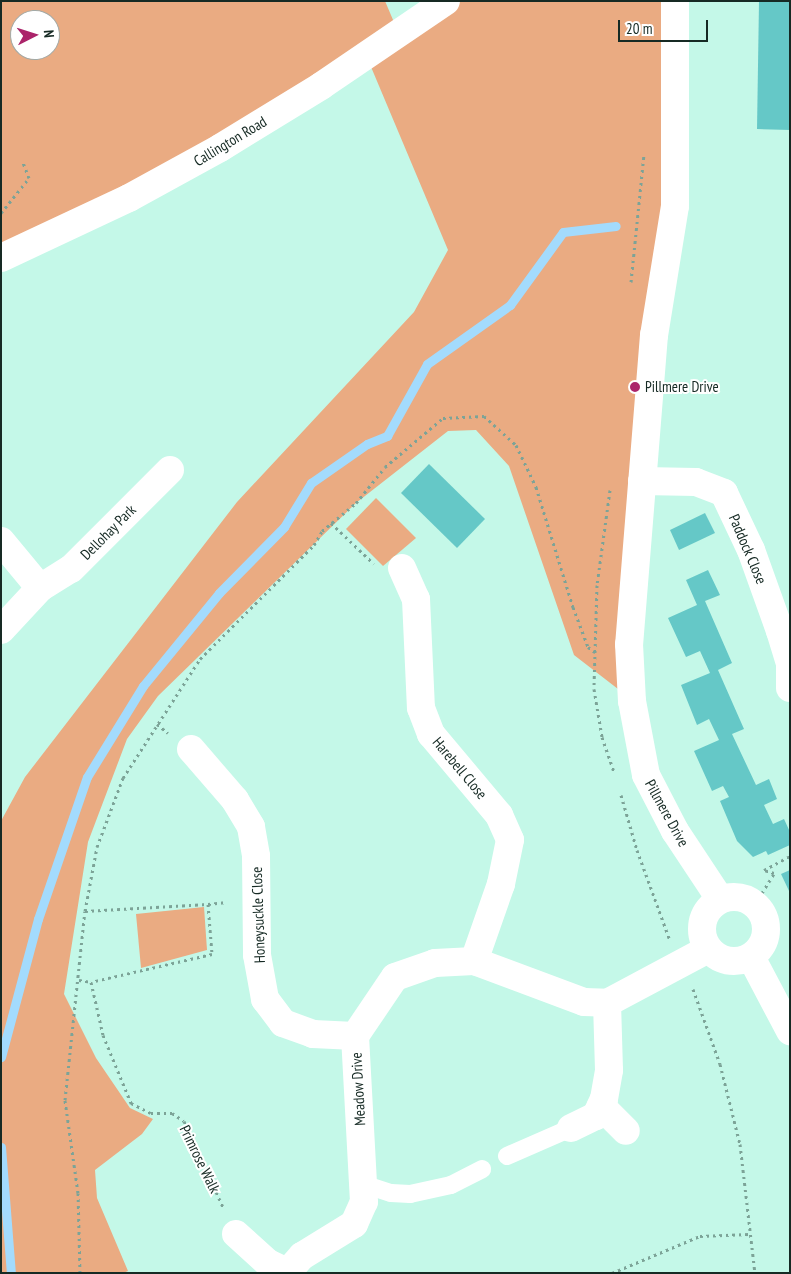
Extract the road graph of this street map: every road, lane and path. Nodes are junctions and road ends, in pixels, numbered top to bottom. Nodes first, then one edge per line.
1 (446, 1) edge
2 (675, 1) edge
3 (22, 162) dead end
4 (1, 213) edge
5 (1, 258) edge
6 (170, 470) dead end
7 (642, 481) junction
8 (332, 523) junction
9 (1, 541) edge
10 (402, 568) joint
11 (40, 588) junction
12 (1, 630) edge
13 (790, 688) edge
14 (190, 749) dead end
15 (616, 780) dead end
16 (619, 788) dead end
17 (790, 856) edge
18 (720, 899) junction
19 (755, 904) junction
20 (85, 911) junction
21 (708, 949) junction
22 (751, 957) junction
23 (474, 961) junction
24 (680, 964) junction
25 (79, 980) junction
26 (91, 982) junction
27 (607, 1003) junction
28 (790, 1031) edge
29 (355, 1036) junction
30 (601, 1106) junction
31 (571, 1128) joint
32 (626, 1131) dead end
33 (507, 1156) dead end
34 (482, 1169) dead end
35 (363, 1184) junction
36 (236, 1234) joint
37 (749, 1234) junction
38 (287, 1272) edge
39 (80, 1273) edge
40 (612, 1273) edge
41 (755, 1273) edge

1 - 5 street, Callington Road
2 - 7 street, Pillmere Drive
3 - 4 path
6 - 11 street, Dellohay Park
7 - 13 street, Paddock Close
7 - 18 street, Pillmere Drive
8 - 10 path
8 - 15 path
8 - 20 path
9 - 11 street
10 - 23 street, Harebell Close
11 - 12 street, Dellohay Park
14 - 29 street, Honeysuckle Close
16 - 24 path
17 - 19 path
18 - 19 street
18 - 21 street
19 - 22 street
20 - 25 path
20 - 26 path
21 - 22 street
21 - 24 street
22 - 28 street
23 - 27 street, Meadow Drive
23 - 29 street, Meadow Drive
24 - 27 street
24 - 37 path
25 - 26 path
25 - 39 path
26 - 36 path, Primrose Walk
27 - 30 street
29 - 35 street, Meadow Drive
30 - 31 street
30 - 32 street
31 - 33 lane
34 - 35 lane
35 - 38 street, Meadow Drive
36 - 38 street
37 - 40 path
37 - 41 path

